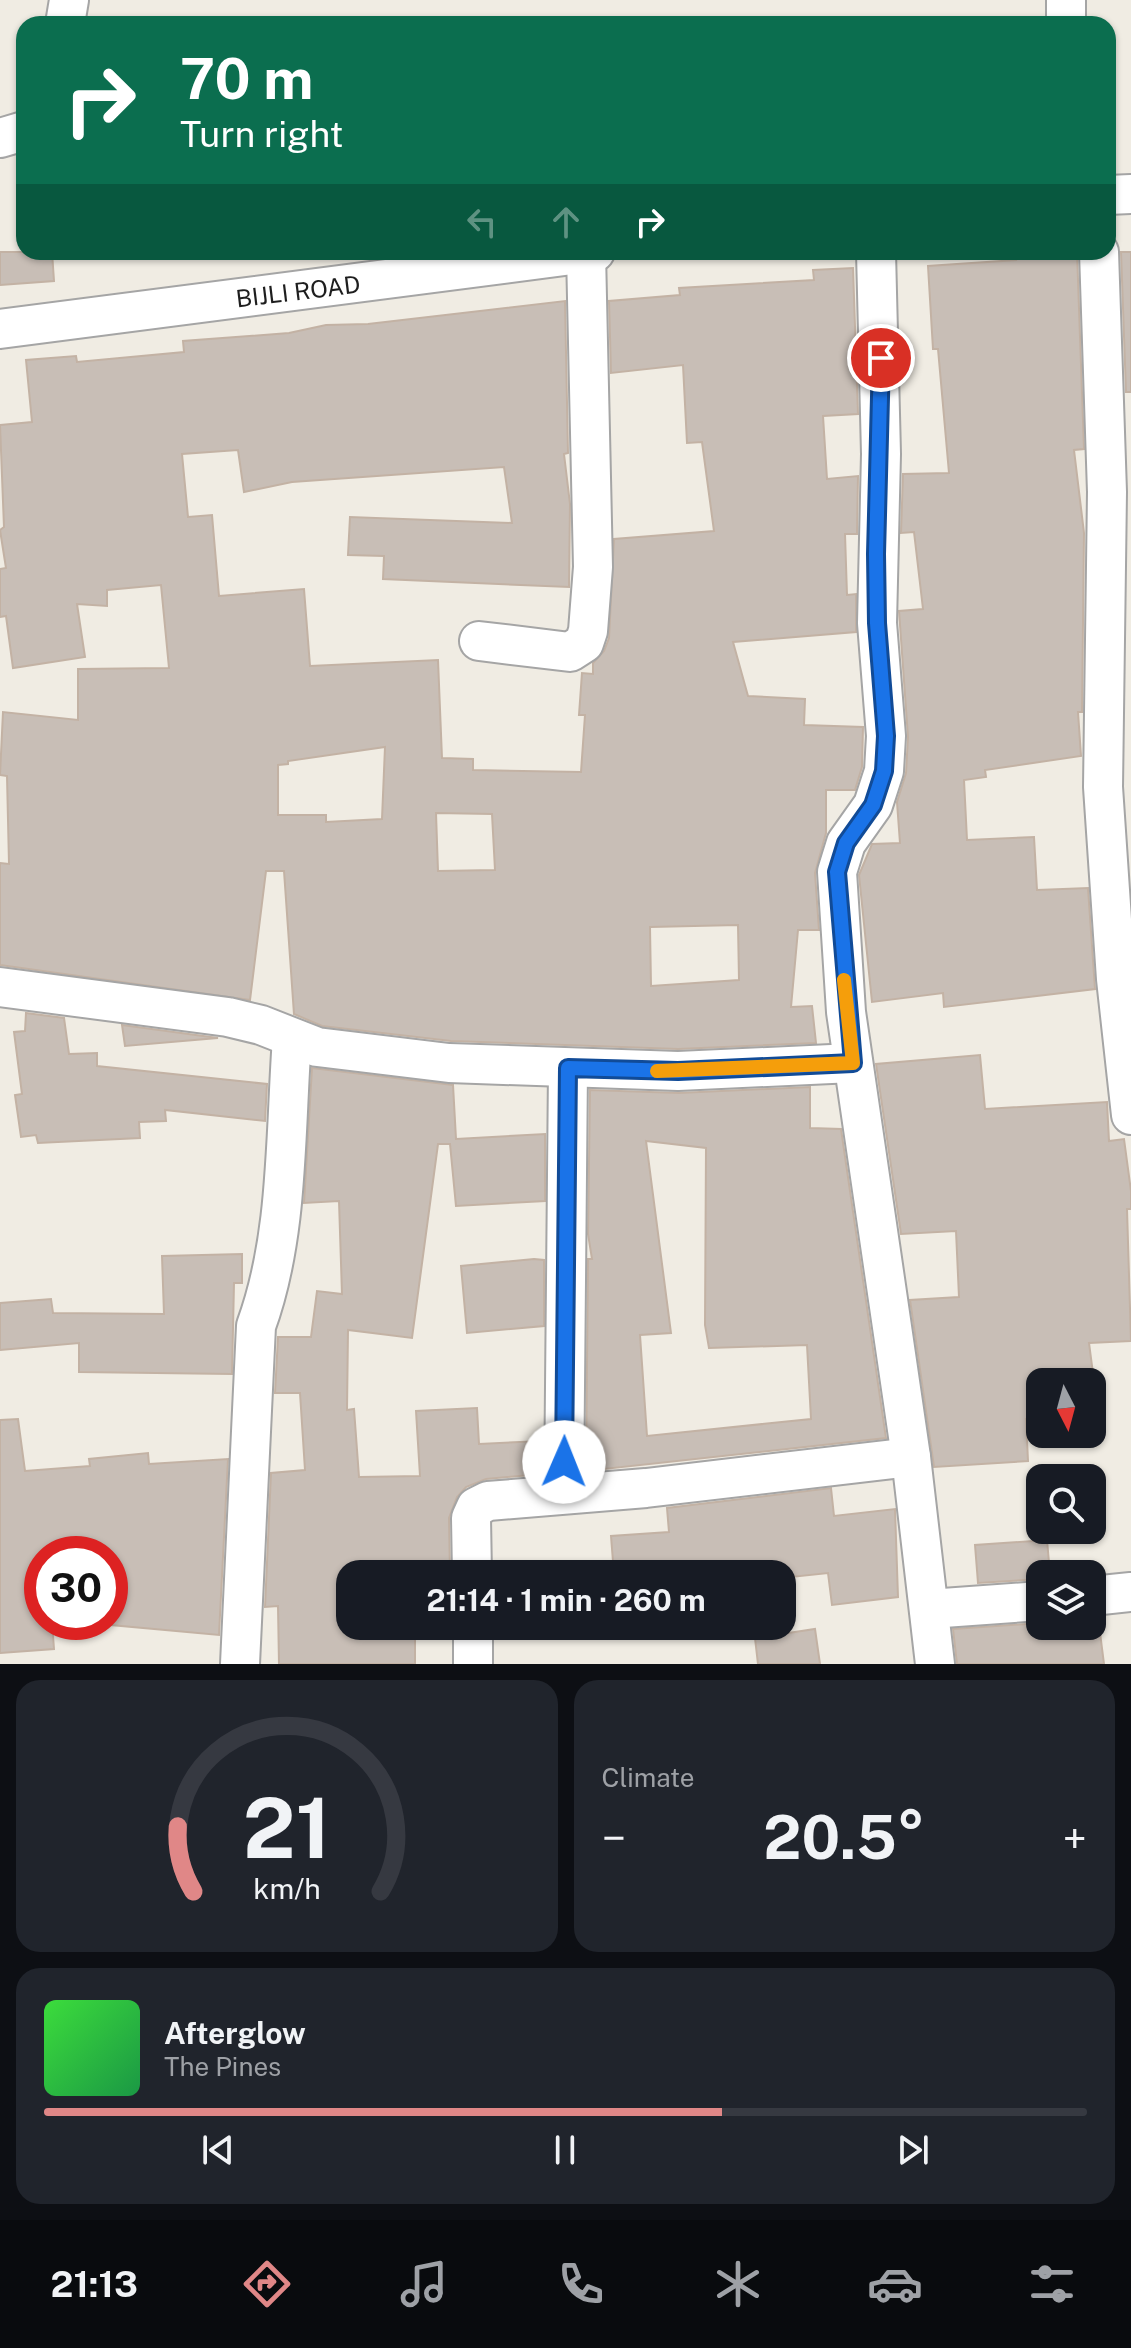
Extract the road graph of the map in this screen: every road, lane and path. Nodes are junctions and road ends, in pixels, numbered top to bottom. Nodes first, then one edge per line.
1 (536, 260) edge
2 (590, 260) edge
3 (876, 260) edge
4 (1099, 260) edge
5 (0, 329) edge
6 (479, 641) dead end
7 (0, 987) edge
8 (292, 1038) junction
9 (853, 1063) junction
10 (568, 1068) junction
11 (1131, 1115) edge
12 (911, 1457) junction
13 (564, 1493) junction
14 (472, 1560) edge
15 (1131, 1592) edge
16 (1106, 1595) edge
17 (1026, 1602) edge
18 (929, 1609) junction
19 (473, 1640) edge
20 (240, 1664) edge
21 (473, 1664) edge
22 (935, 1664) edge

1 - 5 street, BIJLI ROAD
2 - 6 street
3 - 9 street
4 - 11 street
7 - 8 street
8 - 10 street
8 - 20 street
9 - 10 street
9 - 12 street
10 - 13 street
12 - 13 street
12 - 18 street
13 - 14 street
15 - 16 street
17 - 18 street
18 - 22 street
19 - 21 street

